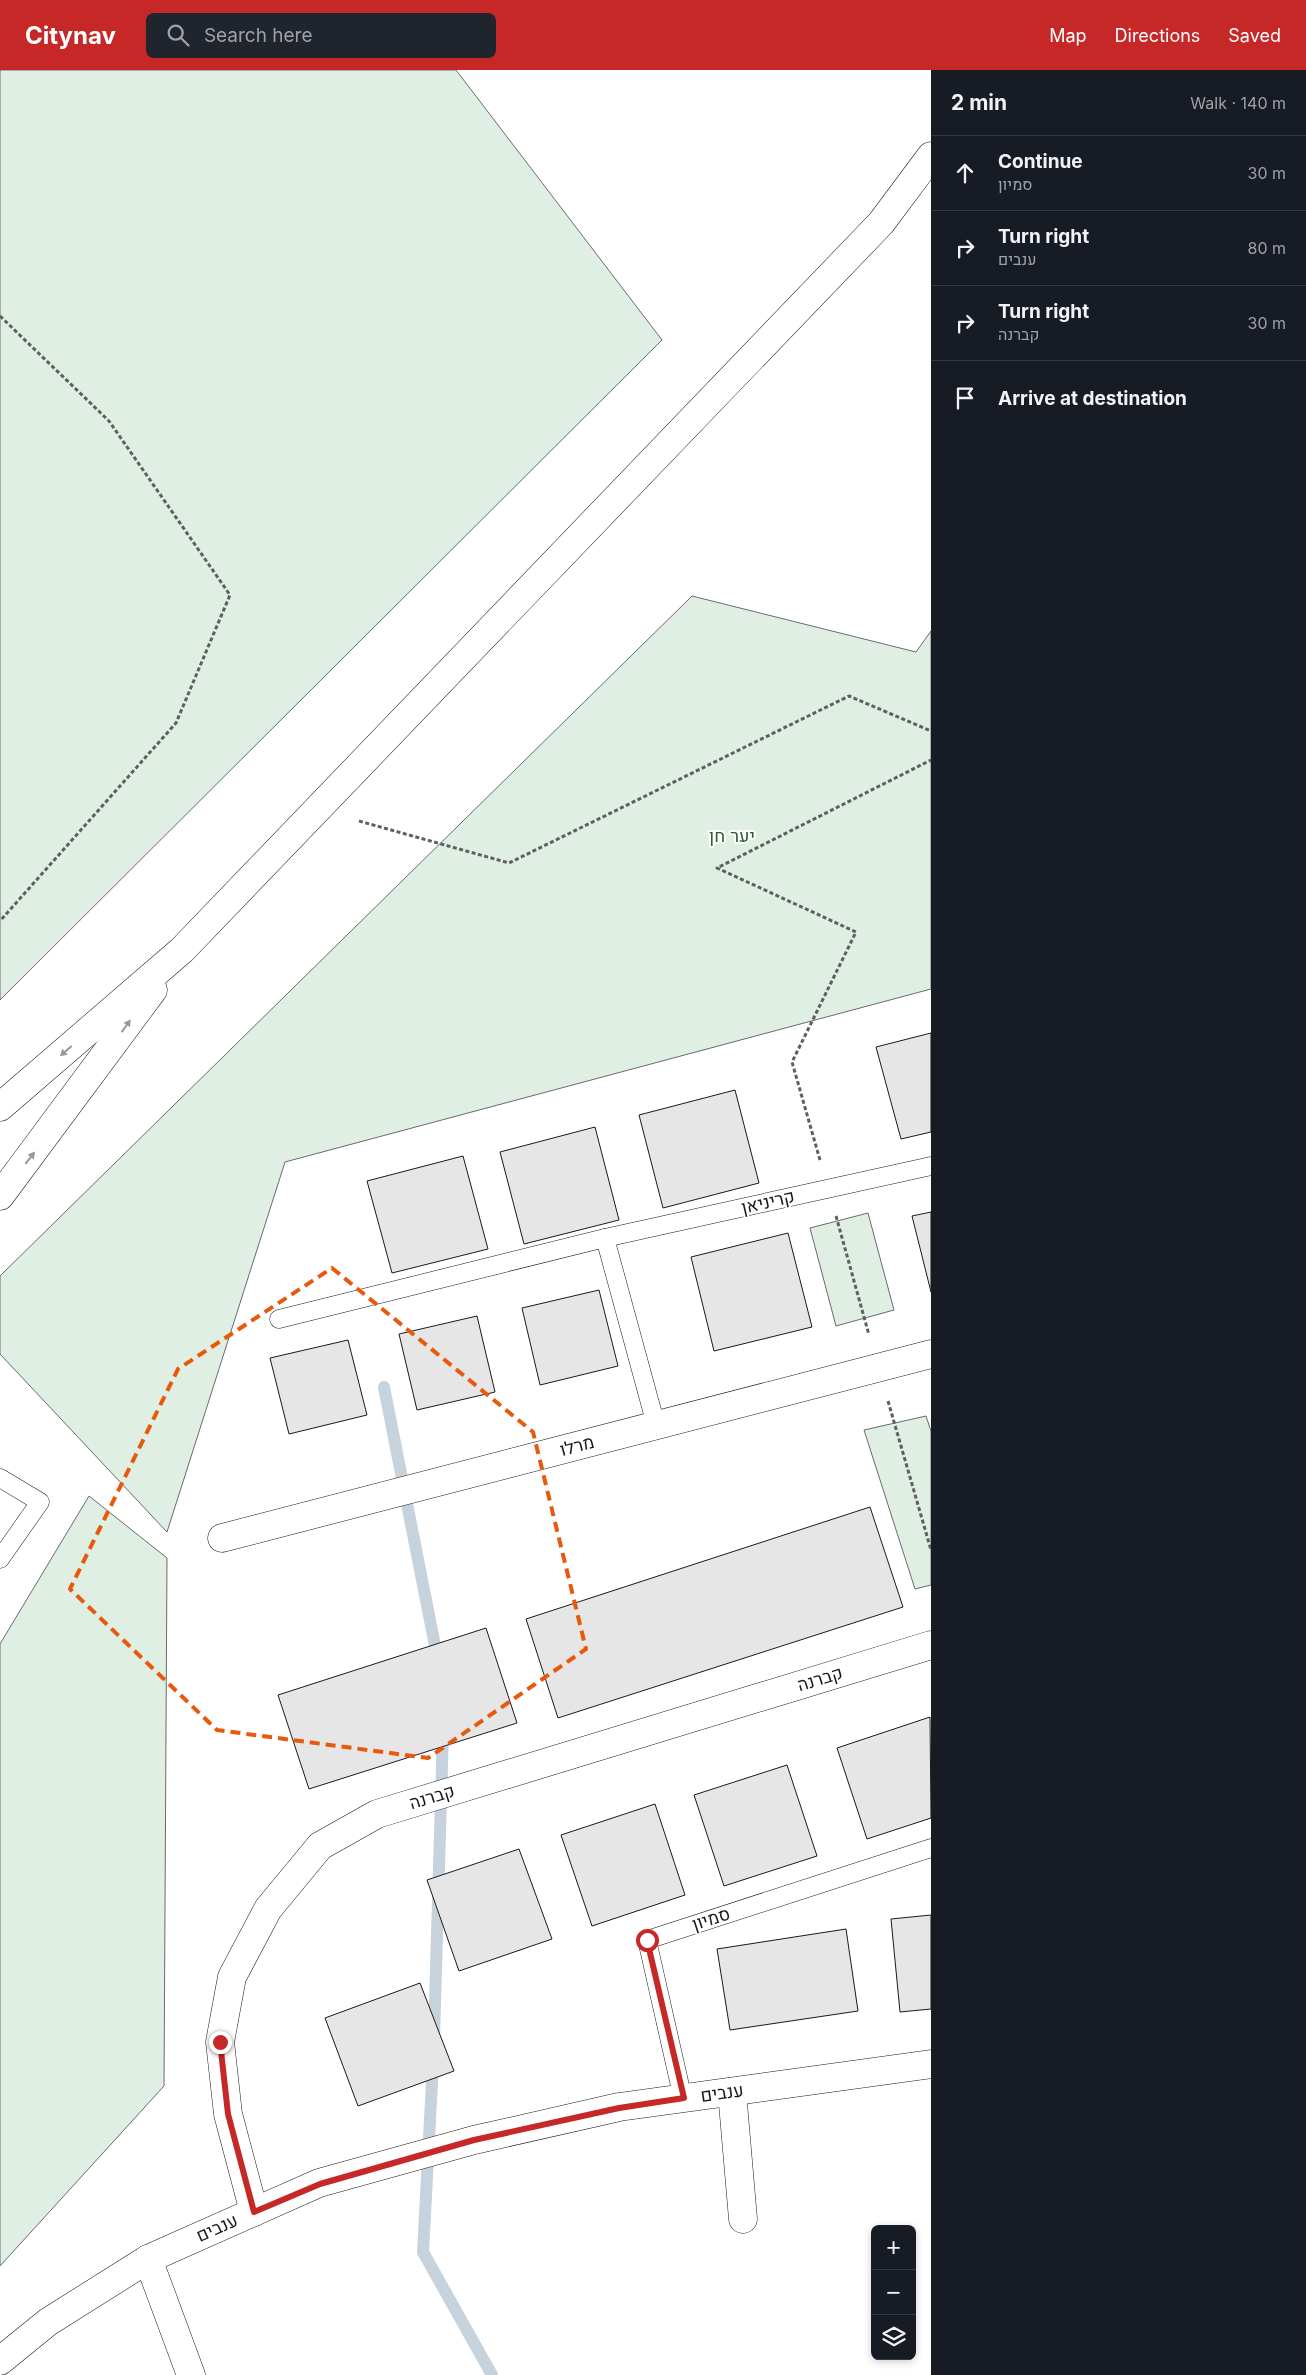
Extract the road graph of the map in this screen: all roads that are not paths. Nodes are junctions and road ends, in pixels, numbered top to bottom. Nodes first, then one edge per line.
1 (931, 156) edge
2 (182, 950) junction
3 (0, 1108) edge
4 (931, 1166) edge
5 (0, 1196) edge
6 (604, 1238) junction
7 (279, 1320) dead end
8 (931, 1354) edge
9 (656, 1425) junction
10 (0, 1478) edge
11 (222, 1538) dead end
12 (0, 1559) edge
13 (931, 1645) edge
14 (931, 1848) edge
15 (931, 2064) edge
16 (732, 2092) junction
17 (684, 2098) junction
18 (254, 2212) junction
19 (743, 2219) dead end
20 (148, 2259) junction
21 (0, 2361) edge
22 (191, 2375) edge

1 - 2 street
2 -> 3 street
5 -> 2 street
4 - 6 lane, קריניאן
6 - 7 lane, קריניאן
6 - 9 lane
8 - 9 street, מרלו
9 - 11 street, מרלו
10 - 12 lane
13 - 18 street, קברנה
14 - 17 lane, סמיון
15 - 16 street, ענבים
16 - 17 street, ענבים
16 - 19 street
17 - 18 street, ענבים
18 - 20 street, ענבים
20 - 21 street, ענבים
20 - 22 street

